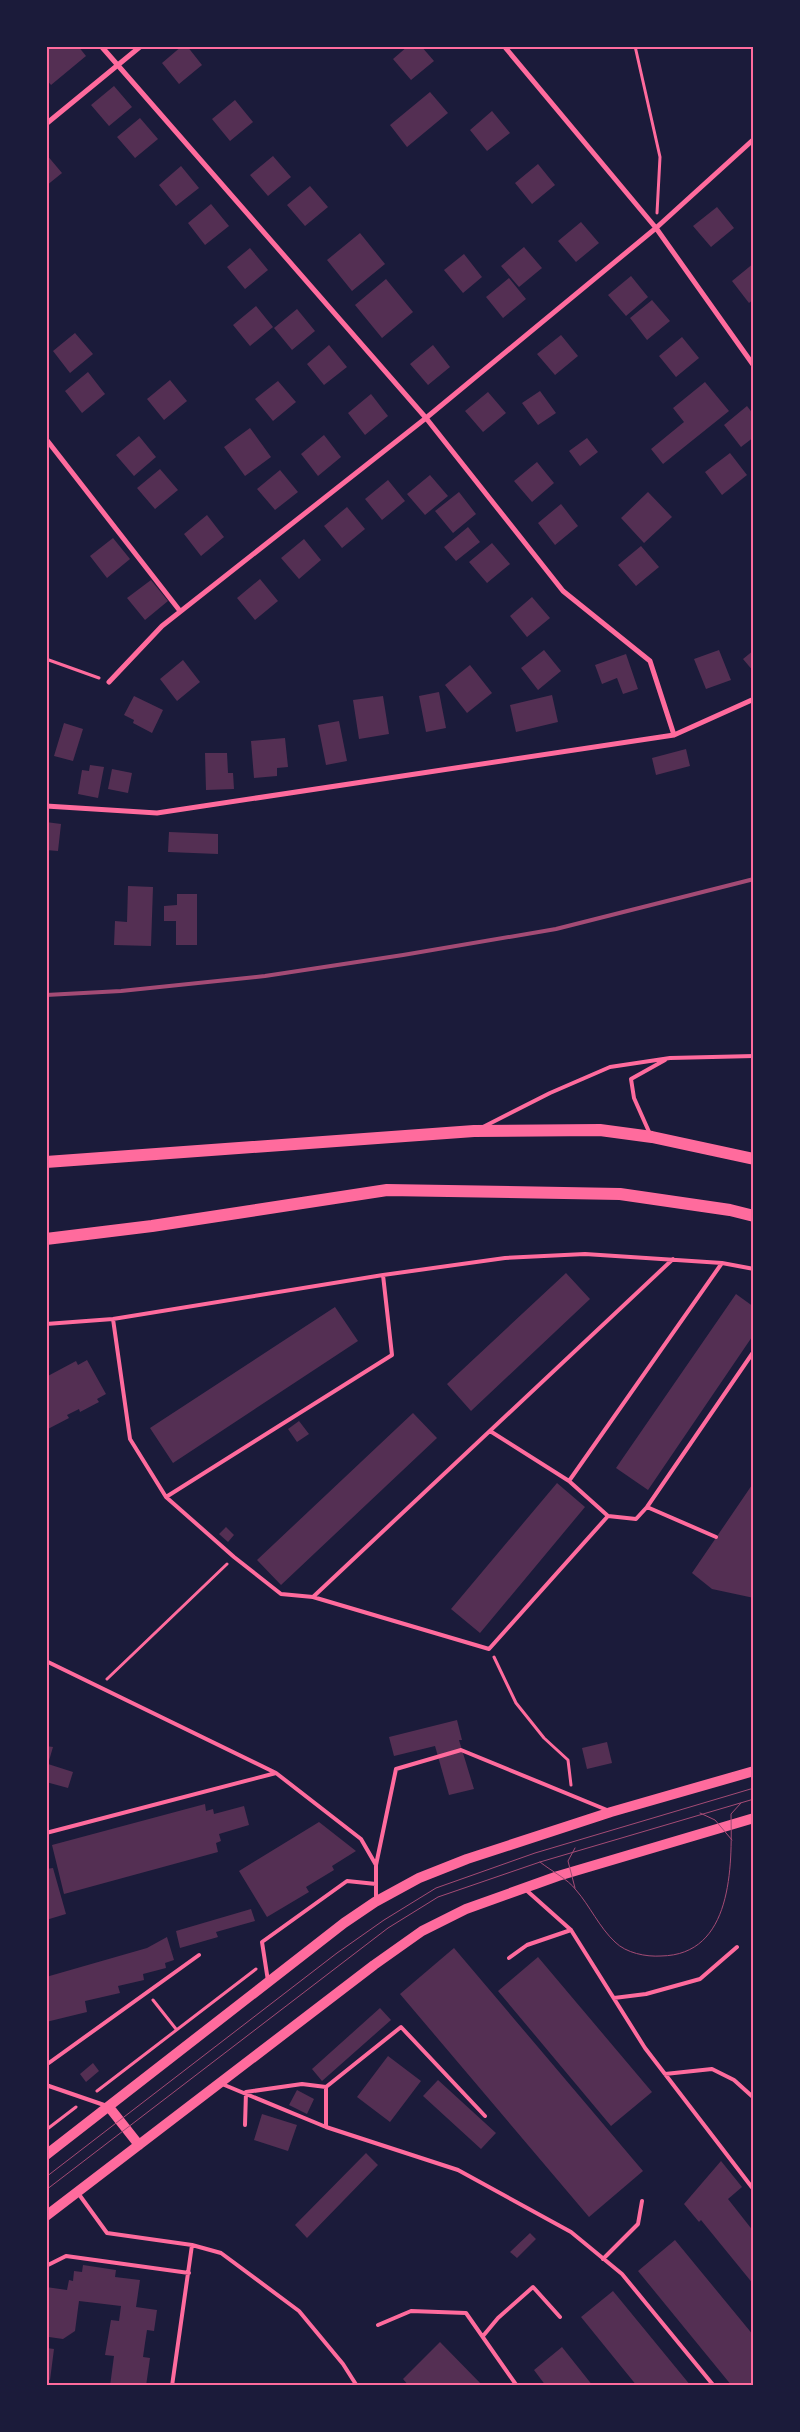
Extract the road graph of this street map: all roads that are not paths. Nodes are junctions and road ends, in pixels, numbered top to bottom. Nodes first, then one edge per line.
1 (100, 46) edge
2 (141, 46) edge
3 (504, 46) edge
4 (116, 65) junction
5 (46, 124) edge
6 (754, 139) edge
7 (656, 228) junction
8 (754, 366) edge
9 (426, 418) junction
10 (47, 443) edge
11 (180, 611) junction
12 (109, 682) road end
13 (754, 699) edge
14 (674, 735) junction
15 (46, 806) edge
16 (754, 1056) edge
17 (670, 1058) junction
18 (474, 1131) junction
19 (652, 1138) junction
20 (754, 1159) edge
21 (46, 1162) edge
22 (754, 1216) edge
23 (46, 1239) edge
24 (673, 1260) junction
25 (722, 1263) junction
26 (754, 1270) edge
27 (383, 1275) junction
28 (113, 1319) junction
29 (46, 1324) edge
30 (754, 1351) edge
31 (490, 1431) junction
32 (569, 1481) junction
33 (166, 1497) junction
34 (647, 1507) junction
35 (608, 1516) junction
36 (716, 1537) dead end
37 (313, 1597) junction
38 (46, 1661) edge
39 (754, 1771) edge
40 (276, 1773) junction
41 (611, 1812) junction
42 (754, 1818) edge
43 (46, 1833) edge
44 (376, 1865) junction
45 (376, 1884) junction
46 (523, 1887) junction
47 (376, 1902) junction
48 (571, 1930) junction
49 (736, 1947) dead end
50 (199, 1955) dead end
51 (509, 1958) dead end
52 (268, 1982) junction
53 (614, 1998) junction
54 (46, 2065) edge
55 (665, 2074) junction
56 (219, 2083) junction
57 (46, 2085) edge
58 (326, 2087) junction
59 (246, 2092) junction
60 (754, 2098) edge
61 (109, 2107) junction
62 (485, 2116) dead end
63 (245, 2125) dead end
64 (326, 2127) junction
65 (139, 2145) junction
66 (46, 2155) edge
67 (754, 2190) edge
68 (77, 2192) junction
69 (642, 2201) dead end
70 (46, 2216) edge
71 (192, 2245) junction
72 (603, 2259) junction
73 (46, 2266) edge
74 (188, 2273) junction
75 (560, 2317) dead end
76 (378, 2325) dead end
77 (483, 2336) junction
78 (172, 2386) edge
79 (356, 2386) edge
80 (517, 2386) edge
81 (714, 2386) edge

1 - 4 street
2 - 4 street
3 - 7 street
4 - 5 street
4 - 9 street
6 - 7 street
7 - 8 street
7 - 9 street
9 - 11 street
9 - 14 street
10 - 11 street
11 - 12 street
13 - 14 street
14 - 15 street
16 - 17 lane
17 - 18 lane
17 - 19 lane
18 - 19 main road
18 - 21 main road
19 - 20 main road
22 - 23 main road
24 - 25 lane
24 - 27 lane
24 - 31 lane
25 - 26 lane
25 - 32 lane
27 - 28 lane
27 - 33 lane
28 - 29 lane
28 - 33 lane
30 - 34 lane
31 - 32 lane
31 - 37 lane
32 - 35 lane
33 - 37 lane
34 - 35 lane
34 - 36 lane
35 - 37 lane
38 - 40 lane
39 - 41 main road
40 - 43 lane
40 - 44 lane
41 - 44 lane
41 - 47 main road
42 - 46 main road
44 - 45 lane
45 - 47 lane
45 - 52 lane
46 - 48 lane
46 - 56 main road
47 - 52 main road
48 - 51 lane
48 - 53 lane
49 - 53 lane
50 - 54 lane
52 - 61 main road
53 - 55 lane
55 - 60 lane
55 - 67 lane
56 - 59 lane
56 - 65 main road
57 - 61 lane
58 - 59 lane
58 - 62 lane
58 - 64 lane
59 - 63 lane
59 - 64 lane
61 - 65 main road
61 - 66 main road
64 - 72 lane
65 - 68 main road
68 - 70 main road
68 - 71 lane
69 - 72 lane
71 - 74 lane
71 - 79 lane
72 - 81 lane
73 - 74 lane
74 - 78 lane
75 - 77 lane
76 - 77 lane
77 - 80 lane

